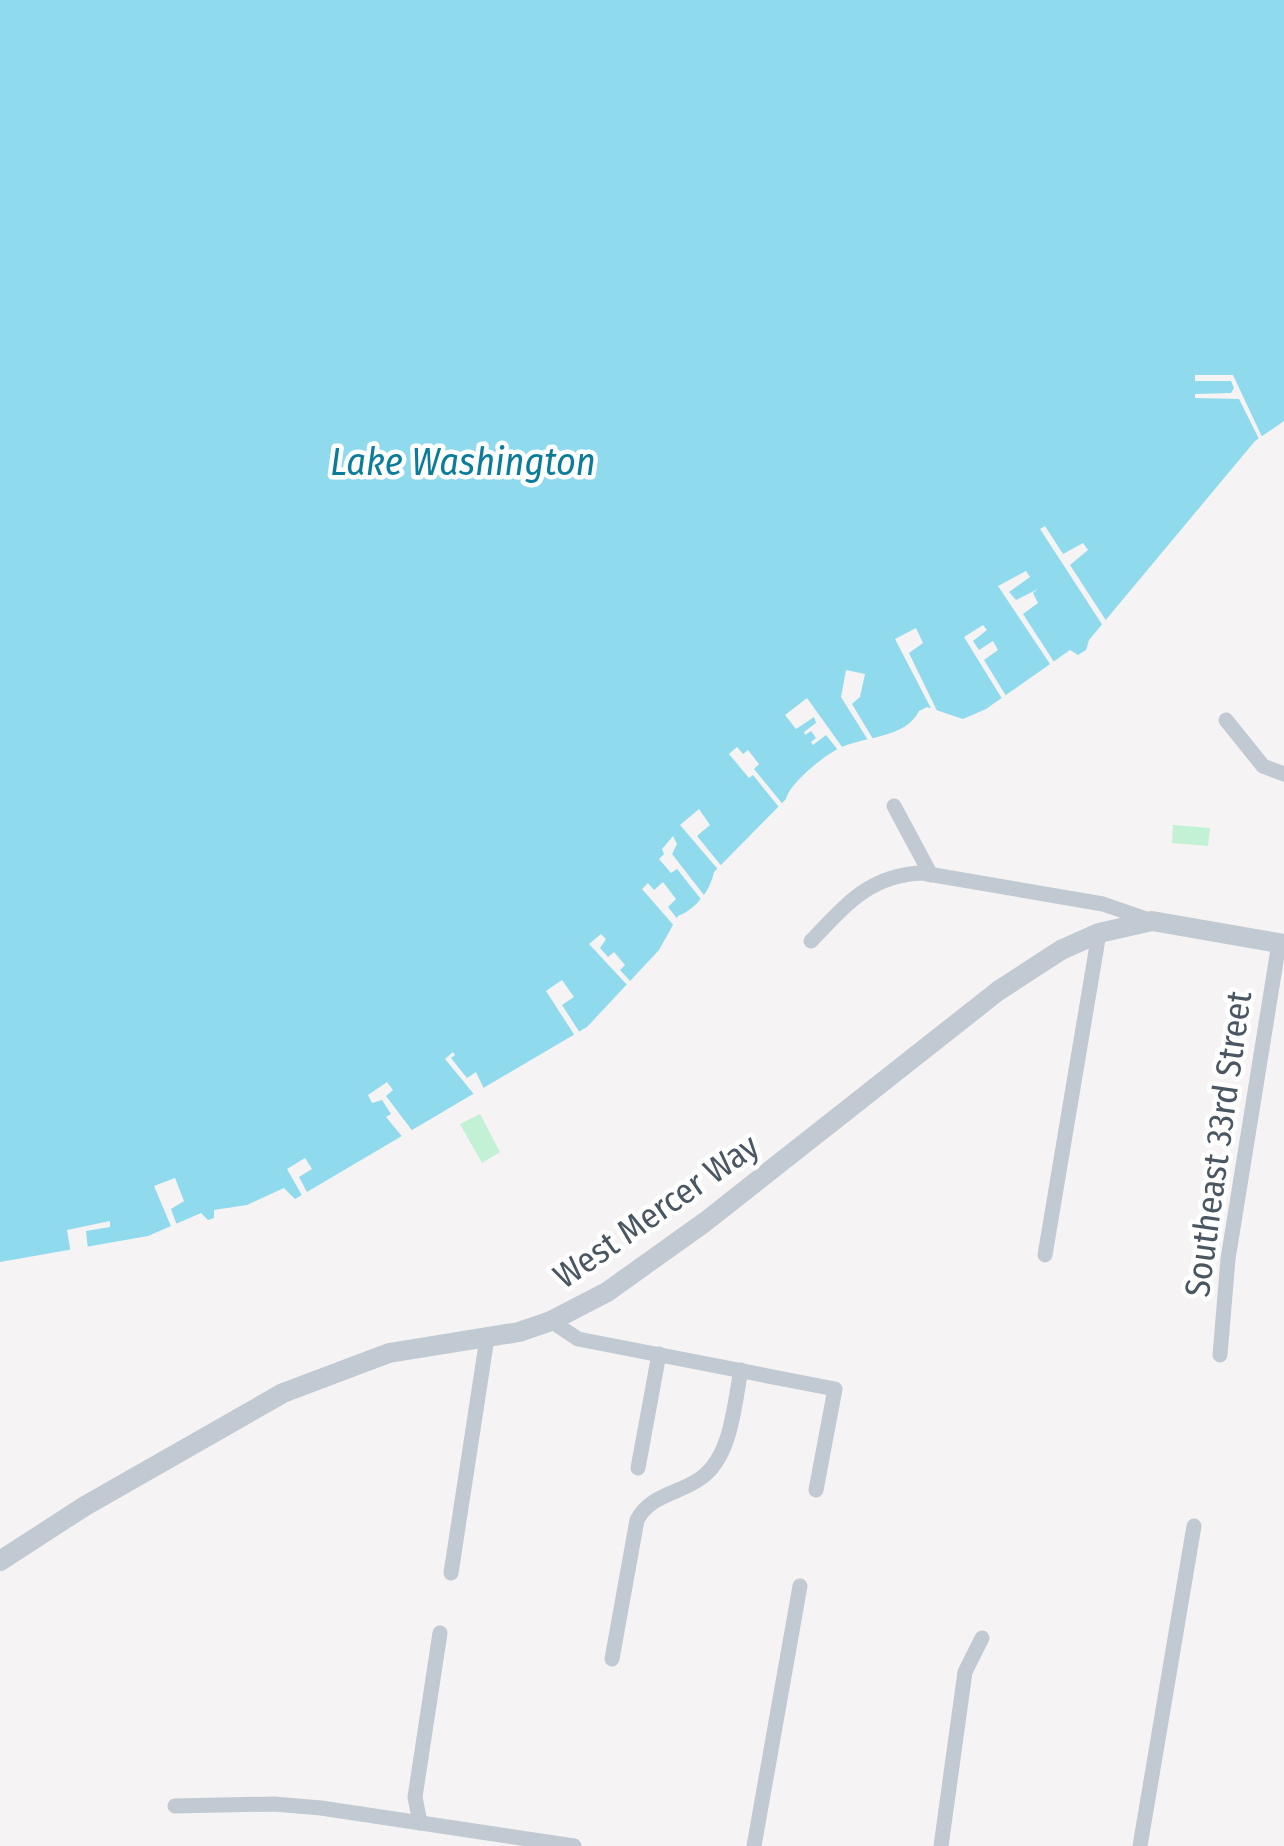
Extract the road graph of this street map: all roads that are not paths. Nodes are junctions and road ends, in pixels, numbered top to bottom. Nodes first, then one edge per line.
1 (1226, 720) dead end
2 (1284, 774) edge
3 (894, 806) dead end
4 (931, 875) junction
5 (1152, 922) junction
6 (1098, 933) junction
7 (811, 941) dead end
8 (1281, 944) edge
9 (1045, 1255) dead end
10 (551, 1322) junction
11 (487, 1338) junction
12 (658, 1354) junction
13 (1220, 1354) dead end
14 (741, 1370) junction
15 (638, 1468) dead end
16 (816, 1490) dead end
17 (1194, 1526) dead end
18 (0, 1561) edge
19 (451, 1573) dead end
20 (800, 1586) dead end
21 (440, 1632) dead end
22 (982, 1638) dead end
23 (612, 1660) dead end
24 (174, 1806) dead end
25 (420, 1823) junction
26 (574, 1846) edge
27 (754, 1846) edge
28 (941, 1846) edge
29 (1140, 1846) edge

1 - 2 street
3 - 4 street
4 - 5 street
4 - 7 street
5 - 6 street, West Mercer Way
5 - 8 street
6 - 9 street
6 - 10 street, West Mercer Way
8 - 13 street, Southeast 33rd Street
10 - 11 street, West Mercer Way
10 - 12 street
11 - 18 street, West Mercer Way
11 - 19 street
12 - 14 street
12 - 15 street
14 - 16 street
14 - 23 street
17 - 29 street
20 - 27 street
21 - 25 street
22 - 28 street
24 - 25 street
25 - 26 street

